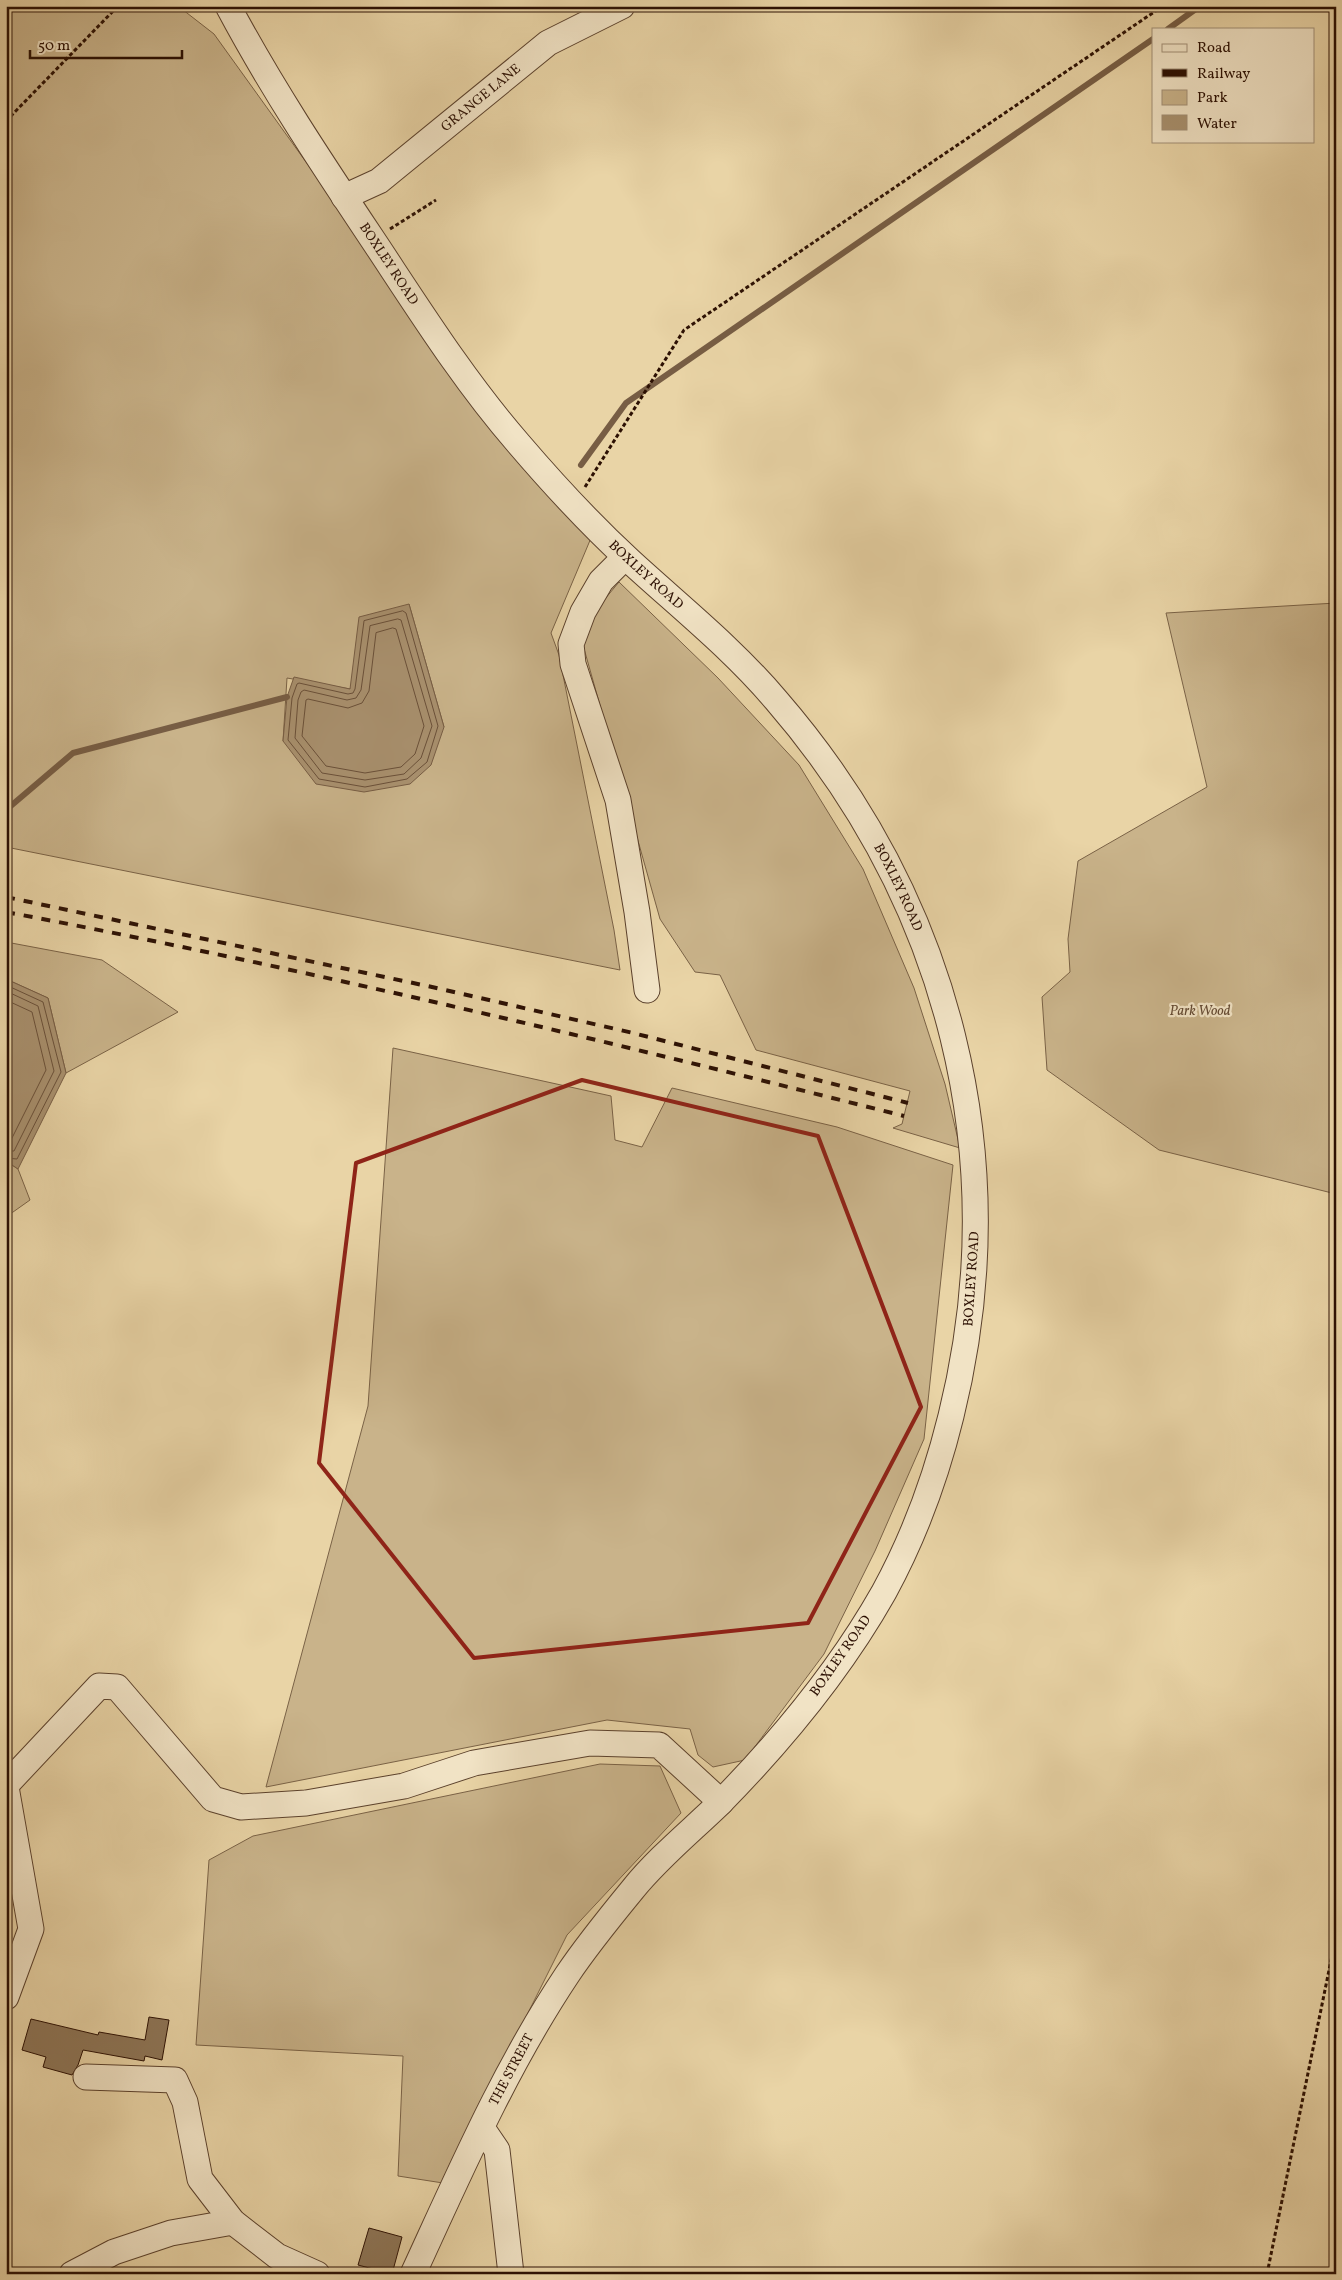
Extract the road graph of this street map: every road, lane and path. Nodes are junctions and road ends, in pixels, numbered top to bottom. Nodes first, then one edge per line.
1 (118, 6) edge
2 (228, 6) edge
3 (622, 6) edge
4 (1163, 6) edge
5 (6, 121) edge
6 (344, 197) junction
7 (436, 200) dead end
8 (373, 240) junction
9 (574, 505) junction
10 (625, 557) junction
11 (647, 990) dead end
12 (6, 1786) edge
13 (721, 1802) junction
14 (639, 1882) joint
15 (1336, 1936) edge
16 (6, 1998) edge
17 (86, 2077) dead end
18 (482, 2128) junction
19 (233, 2222) junction
20 (72, 2274) edge
21 (317, 2274) edge
22 (413, 2274) edge
23 (511, 2274) edge
24 (1267, 2274) edge

1 - 5 path
2 - 6 street, BOXLEY ROAD
3 - 6 street, GRANGE LANE
4 - 9 path
6 - 8 street, BOXLEY ROAD
7 - 8 path
8 - 9 street, BOXLEY ROAD
9 - 10 street, BOXLEY ROAD
10 - 11 street
10 - 13 street, BOXLEY ROAD
12 - 13 street
12 - 16 street
13 - 14 street, BOXLEY ROAD
14 - 18 street, THE STREET
15 - 24 path
17 - 19 street
18 - 22 street, THE STREET
18 - 23 street
19 - 20 street
19 - 21 street

